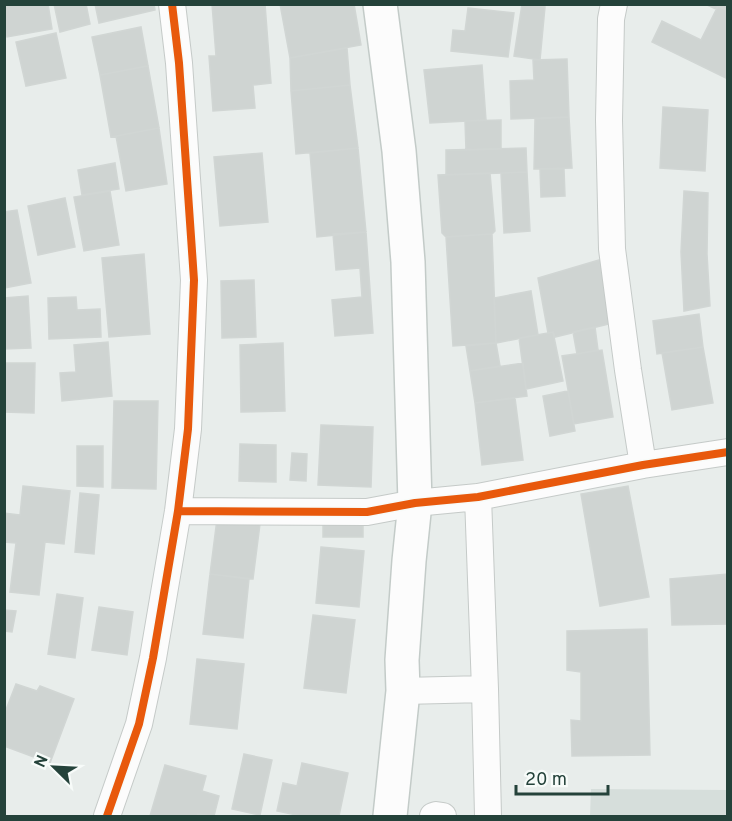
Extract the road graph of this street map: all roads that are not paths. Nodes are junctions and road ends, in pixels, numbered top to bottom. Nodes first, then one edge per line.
1 (172, 4) edge
2 (380, 4) edge
3 (614, 4) edge
4 (728, 452) edge
5 (643, 465) junction
6 (478, 496) junction
7 (415, 503) junction
8 (178, 511) junction
9 (485, 689) junction
10 (403, 691) junction
11 (107, 816) edge
12 (390, 816) edge
13 (433, 816) edge
14 (442, 816) edge
15 (488, 816) edge

1 - 8 street
2 - 7 main road
3 - 5 street
4 - 5 street
5 - 6 street
6 - 7 street
6 - 9 street
7 - 8 street
7 - 10 main road
8 - 11 street
9 - 10 street
9 - 15 street
10 - 12 main road
13 - 14 street

